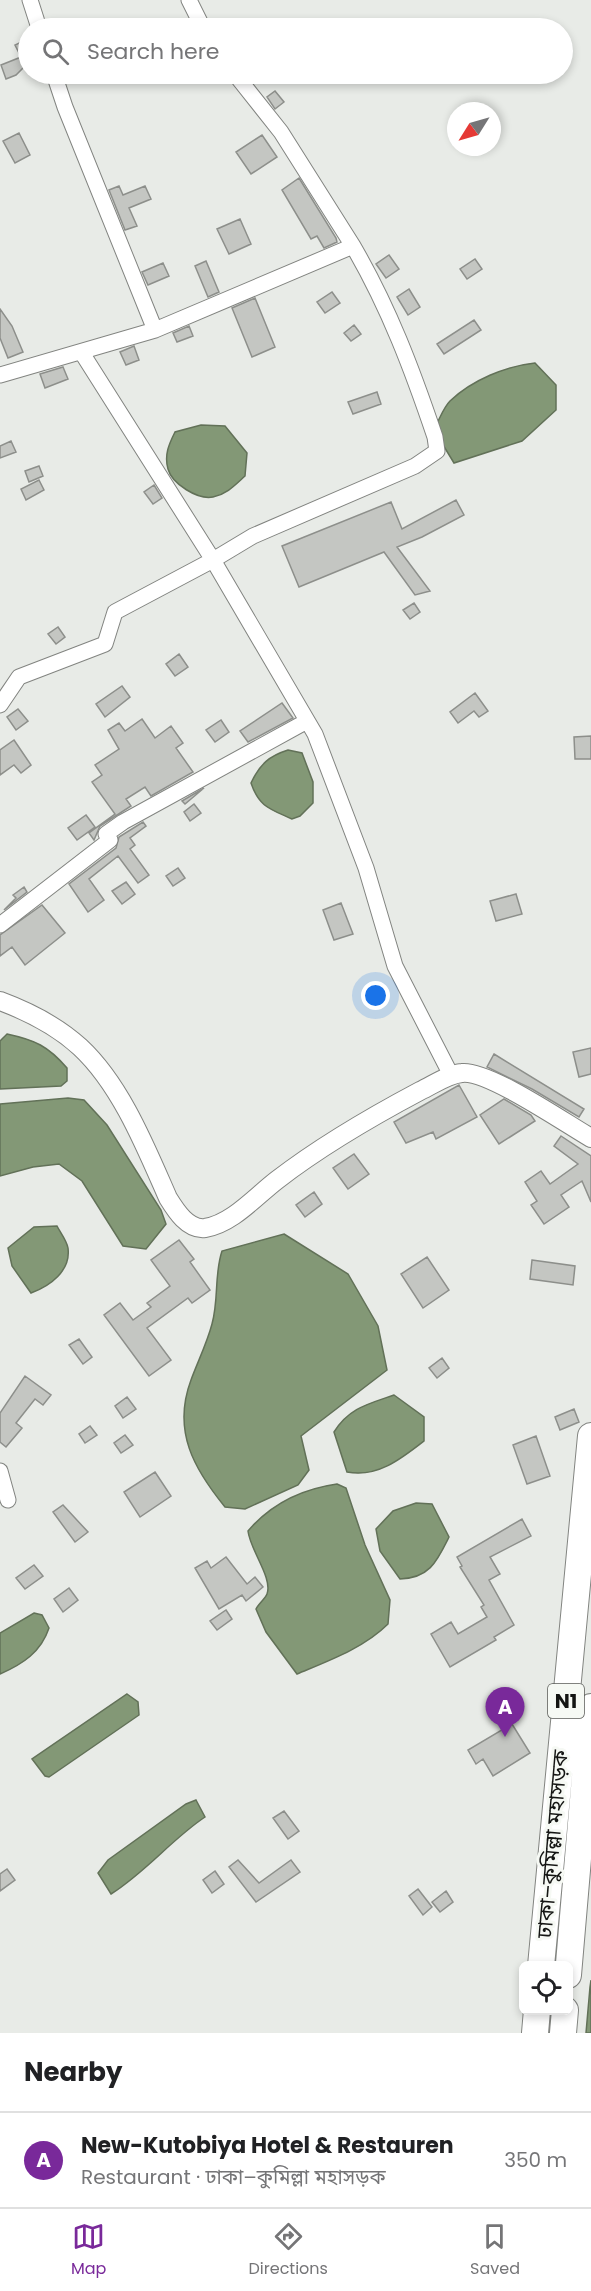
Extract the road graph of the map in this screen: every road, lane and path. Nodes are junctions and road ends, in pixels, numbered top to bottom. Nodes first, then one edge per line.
1 (30, 0) edge
2 (189, 0) edge
3 (36, 18) edge
4 (198, 18) edge
5 (57, 84) edge
6 (243, 84) edge
7 (353, 246) junction
8 (155, 330) junction
9 (82, 353) junction
10 (0, 375) edge
11 (213, 560) junction
12 (0, 705) edge
13 (308, 721) junction
14 (0, 925) edge
15 (0, 1000) edge
16 (451, 1075) junction
17 (591, 1138) edge
18 (591, 1436) edge
19 (0, 1471) edge
20 (8, 1500) dead end
21 (591, 1707) edge
22 (541, 1961) edge
23 (569, 1961) edge
24 (537, 2015) edge
25 (565, 2015) edge
26 (535, 2033) edge
27 (563, 2033) edge

1 - 3 street
2 - 4 street
5 - 8 street
6 - 7 street
7 - 8 street
7 - 11 street
8 - 9 street
9 - 10 street
9 - 11 street
11 - 12 street
11 - 13 street
13 - 14 street
13 - 16 street
15 - 16 street
16 - 17 street
18 - 22 highway, ঢাকা–কুমিল্লা মহাসড়ক / N1
19 - 20 street
21 - 23 highway, ঢাকা–কুমিল্লা মহাসড়ক / N1
24 - 26 highway
25 - 27 highway

